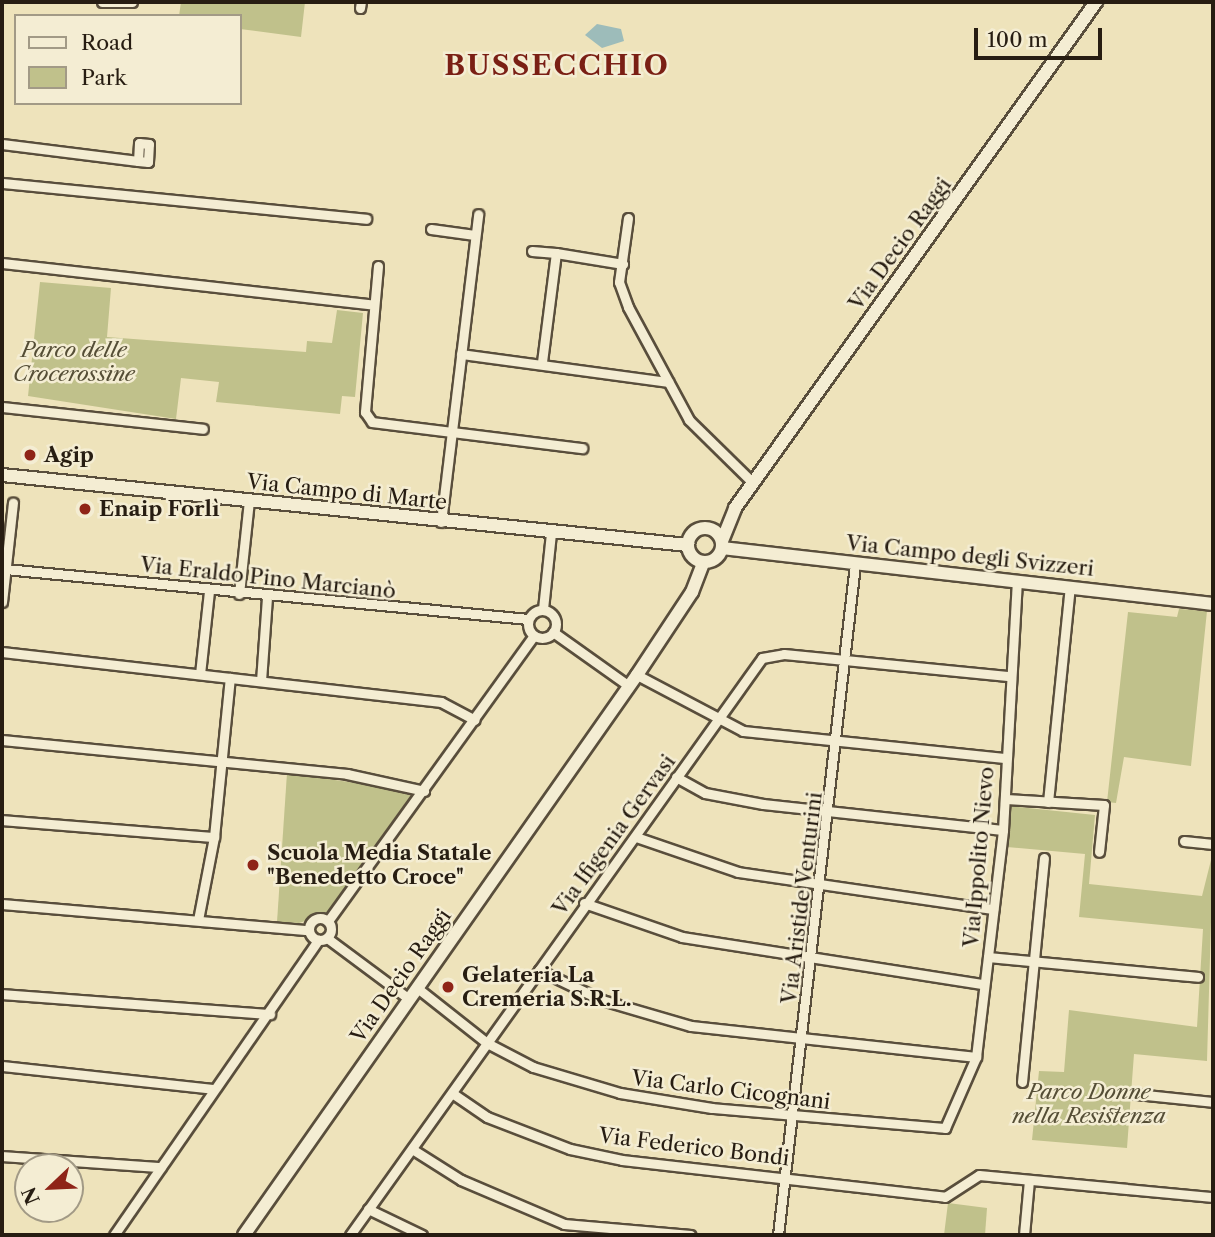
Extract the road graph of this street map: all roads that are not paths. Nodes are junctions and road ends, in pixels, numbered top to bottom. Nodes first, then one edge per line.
1 (102, 2) edge
2 (132, 2) edge
3 (1096, 2) edge
4 (2, 144) edge
5 (138, 161) dead end
6 (2, 183) edge
7 (478, 214) dead end
8 (628, 218) dead end
9 (366, 219) dead end
10 (431, 229) dead end
11 (475, 235) junction
12 (532, 251) dead end
13 (556, 253) junction
14 (2, 263) edge
15 (623, 264) junction
16 (378, 266) dead end
17 (370, 304) junction
18 (461, 354) junction
19 (542, 362) junction
20 (668, 382) junction
21 (2, 407) edge
22 (203, 429) dead end
23 (452, 432) junction
24 (582, 448) dead end
25 (2, 475) edge
26 (753, 483) junction
27 (249, 501) junction
28 (13, 503) dead end
29 (735, 508) junction
30 (442, 522) junction
31 (703, 528) junction
32 (551, 533) junction
33 (688, 545) junction
34 (722, 545) junction
35 (704, 563) junction
36 (855, 564) junction
37 (5, 569) junction
38 (1017, 582) junction
39 (1070, 587) junction
40 (209, 591) junction
41 (239, 594) junction
42 (267, 597) junction
43 (2, 602) edge
44 (1213, 604) edge
45 (542, 609) junction
46 (528, 619) junction
47 (553, 632) junction
48 (534, 635) junction
49 (2, 652) edge
50 (847, 661) junction
51 (200, 674) junction
52 (1010, 676) junction
53 (230, 678) junction
54 (633, 680) junction
55 (261, 681) junction
56 (475, 720) junction
57 (719, 722) junction
58 (2, 740) edge
59 (839, 740) junction
60 (1006, 758) junction
61 (220, 760) junction
62 (676, 778) junction
63 (424, 791) junction
64 (1006, 799) junction
65 (1048, 802) junction
66 (829, 809) junction
67 (2, 820) edge
68 (1003, 830) junction
69 (636, 837) junction
70 (214, 838) junction
71 (1184, 841) dead end
72 (1213, 844) edge
73 (1100, 852) dead end
74 (1044, 858) dead end
75 (820, 887) junction
76 (584, 903) junction
77 (2, 904) edge
78 (993, 909) junction
79 (198, 920) junction
80 (328, 921) junction
81 (308, 930) junction
82 (323, 939) junction
83 (988, 957) junction
84 (813, 961) junction
85 (1035, 961) junction
86 (539, 970) junction
87 (1198, 977) dead end
88 (983, 984) junction
89 (416, 987) junction
90 (2, 994) edge
91 (409, 999) junction
92 (270, 1014) junction
93 (803, 1040) junction
94 (487, 1043) junction
95 (976, 1057) junction
96 (2, 1066) edge
97 (1022, 1082) dead end
98 (214, 1089) junction
99 (452, 1093) junction
100 (1136, 1094) dead end
101 (1213, 1102) edge
102 (794, 1117) junction
103 (945, 1128) joint
104 (412, 1149) junction
105 (2, 1156) edge
106 (161, 1167) junction
107 (786, 1175) junction
108 (1029, 1181) junction
109 (1213, 1197) edge
110 (368, 1209) junction
111 (114, 1235) edge
112 (244, 1235) edge
113 (350, 1235) edge
114 (422, 1235) edge
115 (691, 1235) edge
116 (778, 1235) edge
117 (1024, 1235) edge

1 - 2 street
3 - 26 main road, Via Decio Raggi
4 - 5 street
6 - 9 street
7 - 11 street
8 - 15 street
10 - 11 street
11 - 18 street
12 - 13 street
13 - 15 street
13 - 19 street
14 - 17 street
15 - 20 street
16 - 17 street
17 - 23 street
18 - 19 street
18 - 23 street
19 - 20 street
20 - 26 street
21 - 22 street
23 - 24 street
23 - 30 street
25 - 27 main road, Via Campo di Marte
26 - 29 main road, Via Decio Raggi
27 - 30 main road, Via Campo di Marte
27 - 41 street
28 - 37 street
29 - 31 main road, Via Decio Raggi
29 - 34 main road, Via Decio Raggi
30 - 32 main road, Via Campo di Marte
31 - 33 main road, Via Decio Raggi
31 - 34 main road
32 - 33 main road, Via Campo di Marte
32 - 45 street
33 - 35 main road
34 - 35 main road
34 - 36 main road, Via Campo degli Svizzeri
35 - 54 main road, Via Decio Raggi
36 - 38 main road, Via Campo degli Svizzeri
36 - 50 street, Via Aristide Venturini
37 - 40 street, Via Eraldo Pino Marcianò
37 - 43 street
38 - 39 main road, Via Campo degli Svizzeri
38 - 52 street, Via Ippolito Nievo
39 - 44 main road, Via Campo degli Svizzeri
39 - 65 street
40 - 41 street, Via Eraldo Pino Marcianò
40 - 51 street
41 - 42 street, Via Eraldo Pino Marcianò
42 - 46 street, Via Eraldo Pino Marcianò
42 - 55 street
45 - 46 street
45 - 47 street
46 - 48 street
47 - 48 street
47 - 54 street
48 - 56 street
49 - 51 street
50 - 52 street, Via Ifigenia Gervasi
50 - 57 street, Via Ifigenia Gervasi
50 - 59 street, Via Aristide Venturini
51 - 53 street
52 - 60 street, Via Ippolito Nievo
53 - 55 street
53 - 61 street
54 - 57 street
54 - 89 main road, Via Decio Raggi
55 - 56 street
56 - 63 street
57 - 59 street
57 - 62 street, Via Ifigenia Gervasi
58 - 61 street
59 - 60 street
59 - 66 street, Via Aristide Venturini
60 - 64 street, Via Ippolito Nievo
61 - 63 street
61 - 70 street
62 - 66 street
62 - 69 street, Via Ifigenia Gervasi
63 - 80 street
64 - 65 street
64 - 68 street, Via Ippolito Nievo
65 - 73 street
66 - 68 street
66 - 75 street, Via Aristide Venturini
67 - 70 street
68 - 78 street, Via Ippolito Nievo
69 - 75 street
69 - 76 street, Via Ifigenia Gervasi
70 - 79 street
71 - 72 street
74 - 85 street
75 - 78 street
75 - 84 street, Via Aristide Venturini
76 - 84 street
76 - 86 street, Via Ifigenia Gervasi
77 - 79 street
78 - 83 street, Via Ippolito Nievo
79 - 81 street
80 - 81 street
80 - 82 street
81 - 82 street
82 - 91 street
82 - 92 street
83 - 85 street
83 - 88 street, Via Ippolito Nievo
84 - 88 street
84 - 93 street, Via Aristide Venturini
85 - 87 street
85 - 97 street
86 - 93 street
86 - 94 street, Via Ifigenia Gervasi
88 - 95 street, Via Ippolito Nievo
89 - 91 main road, Via Decio Raggi
89 - 94 street, Via Carlo Cicognani
90 - 92 street
91 - 112 main road, Via Decio Raggi
92 - 98 street
93 - 95 street
93 - 102 street, Via Aristide Venturini
94 - 99 street, Via Ifigenia Gervasi
94 - 102 street, Via Carlo Cicognani
95 - 103 street, Via Ippolito Nievo
96 - 98 street
98 - 106 street
99 - 104 street, Via Ifigenia Gervasi
99 - 107 street, Via Federico Bondi
100 - 101 street
102 - 103 street, Via Carlo Cicognani
102 - 107 street, Via Aristide Venturini
104 - 110 street, Via Ifigenia Gervasi
104 - 115 street
105 - 106 street
106 - 111 street
107 - 108 street, Via Federico Bondi
107 - 116 street, Via Aristide Venturini
108 - 109 street
108 - 117 street
110 - 113 street, Via Ifigenia Gervasi
110 - 114 street

